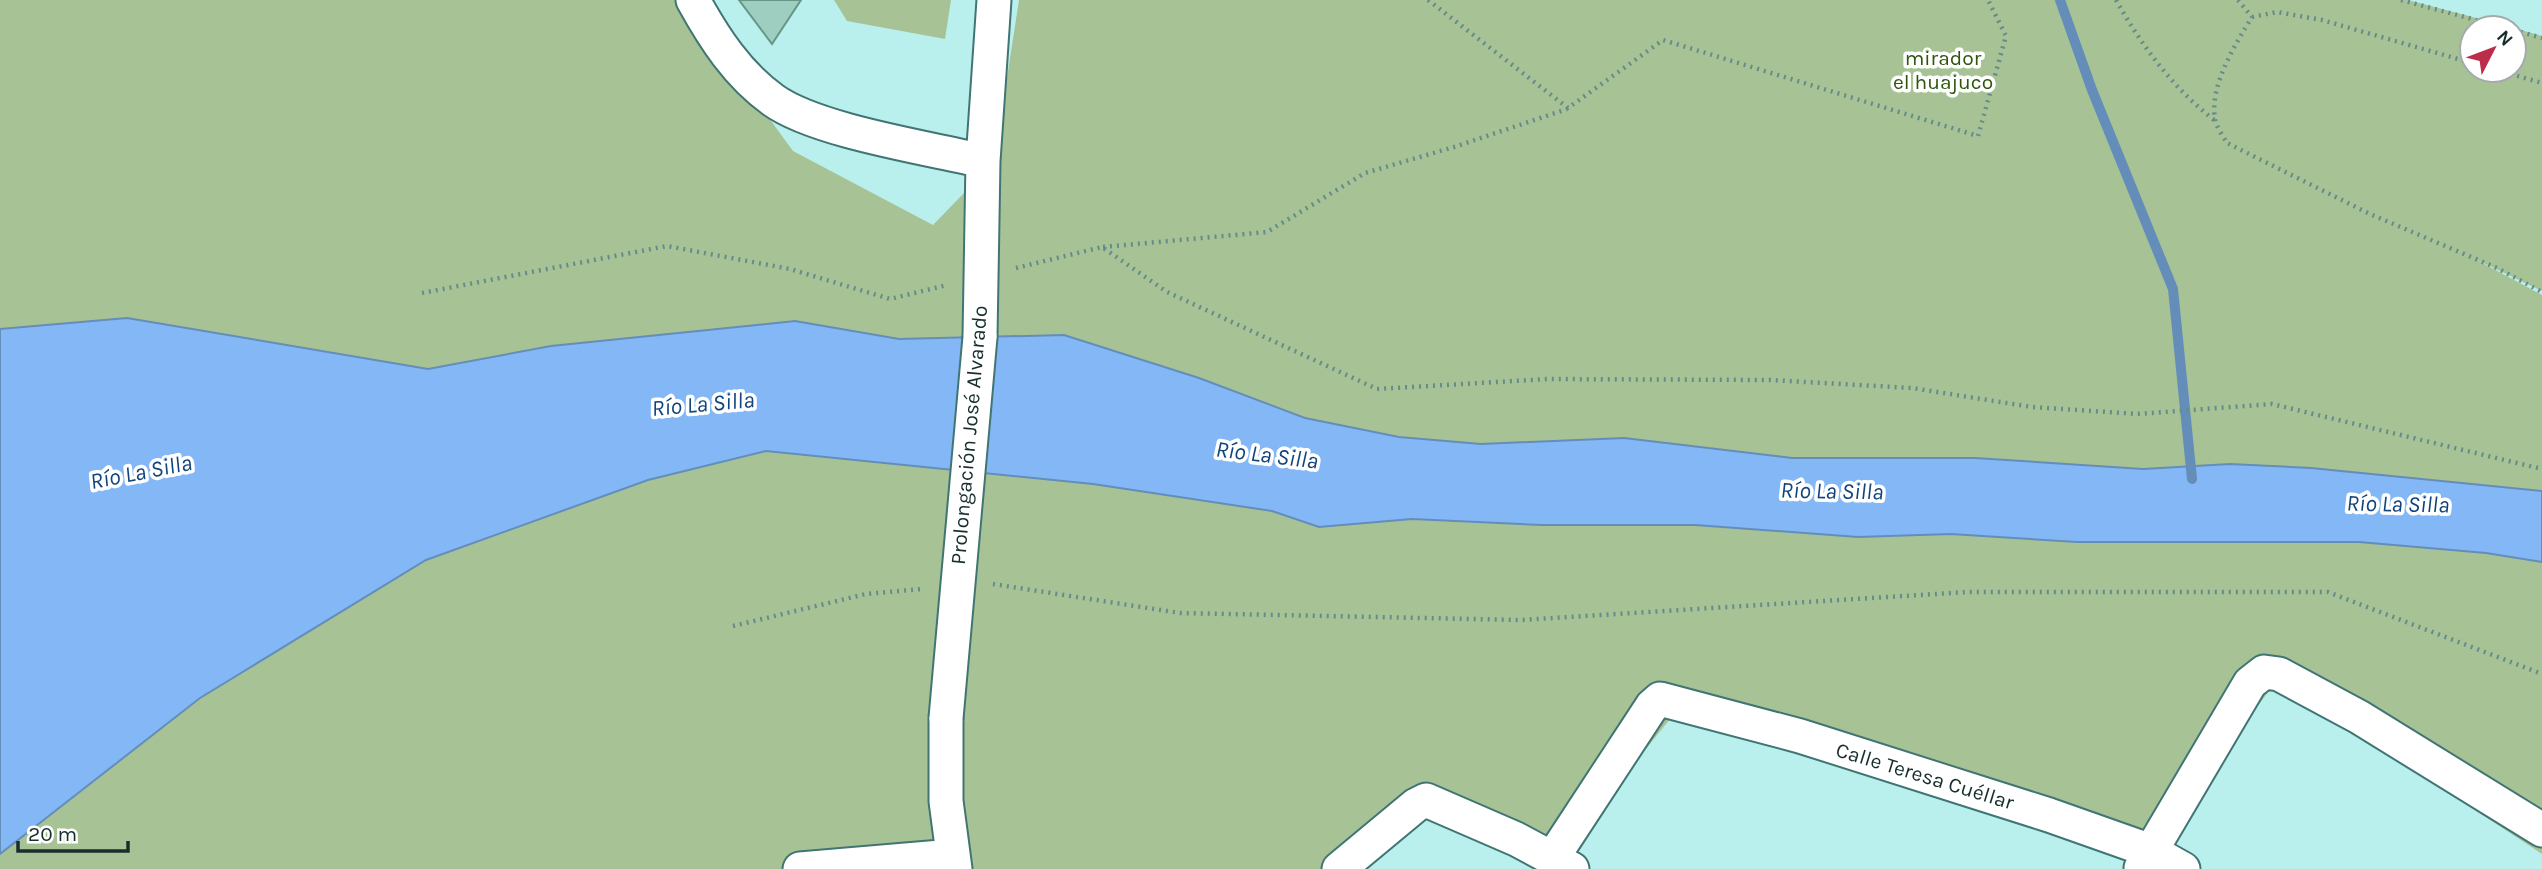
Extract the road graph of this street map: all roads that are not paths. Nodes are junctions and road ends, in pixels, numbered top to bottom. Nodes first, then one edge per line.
1 (693, 0) edge
2 (995, 0) edge
3 (984, 161) junction
4 (2542, 830) edge
5 (2146, 860) edge
6 (954, 862) edge
7 (1562, 863) edge
8 (800, 869) edge
9 (1339, 869) edge
10 (2183, 869) edge

1 - 3 street
2 - 3 street, Prolongación José Alvarado
3 - 6 street, Prolongación José Alvarado, bridge
4 - 5 street
5 - 7 street, Calle Teresa Cuéllar
5 - 10 street, Calle Teresa Cuéllar
6 - 8 street
7 - 9 street

